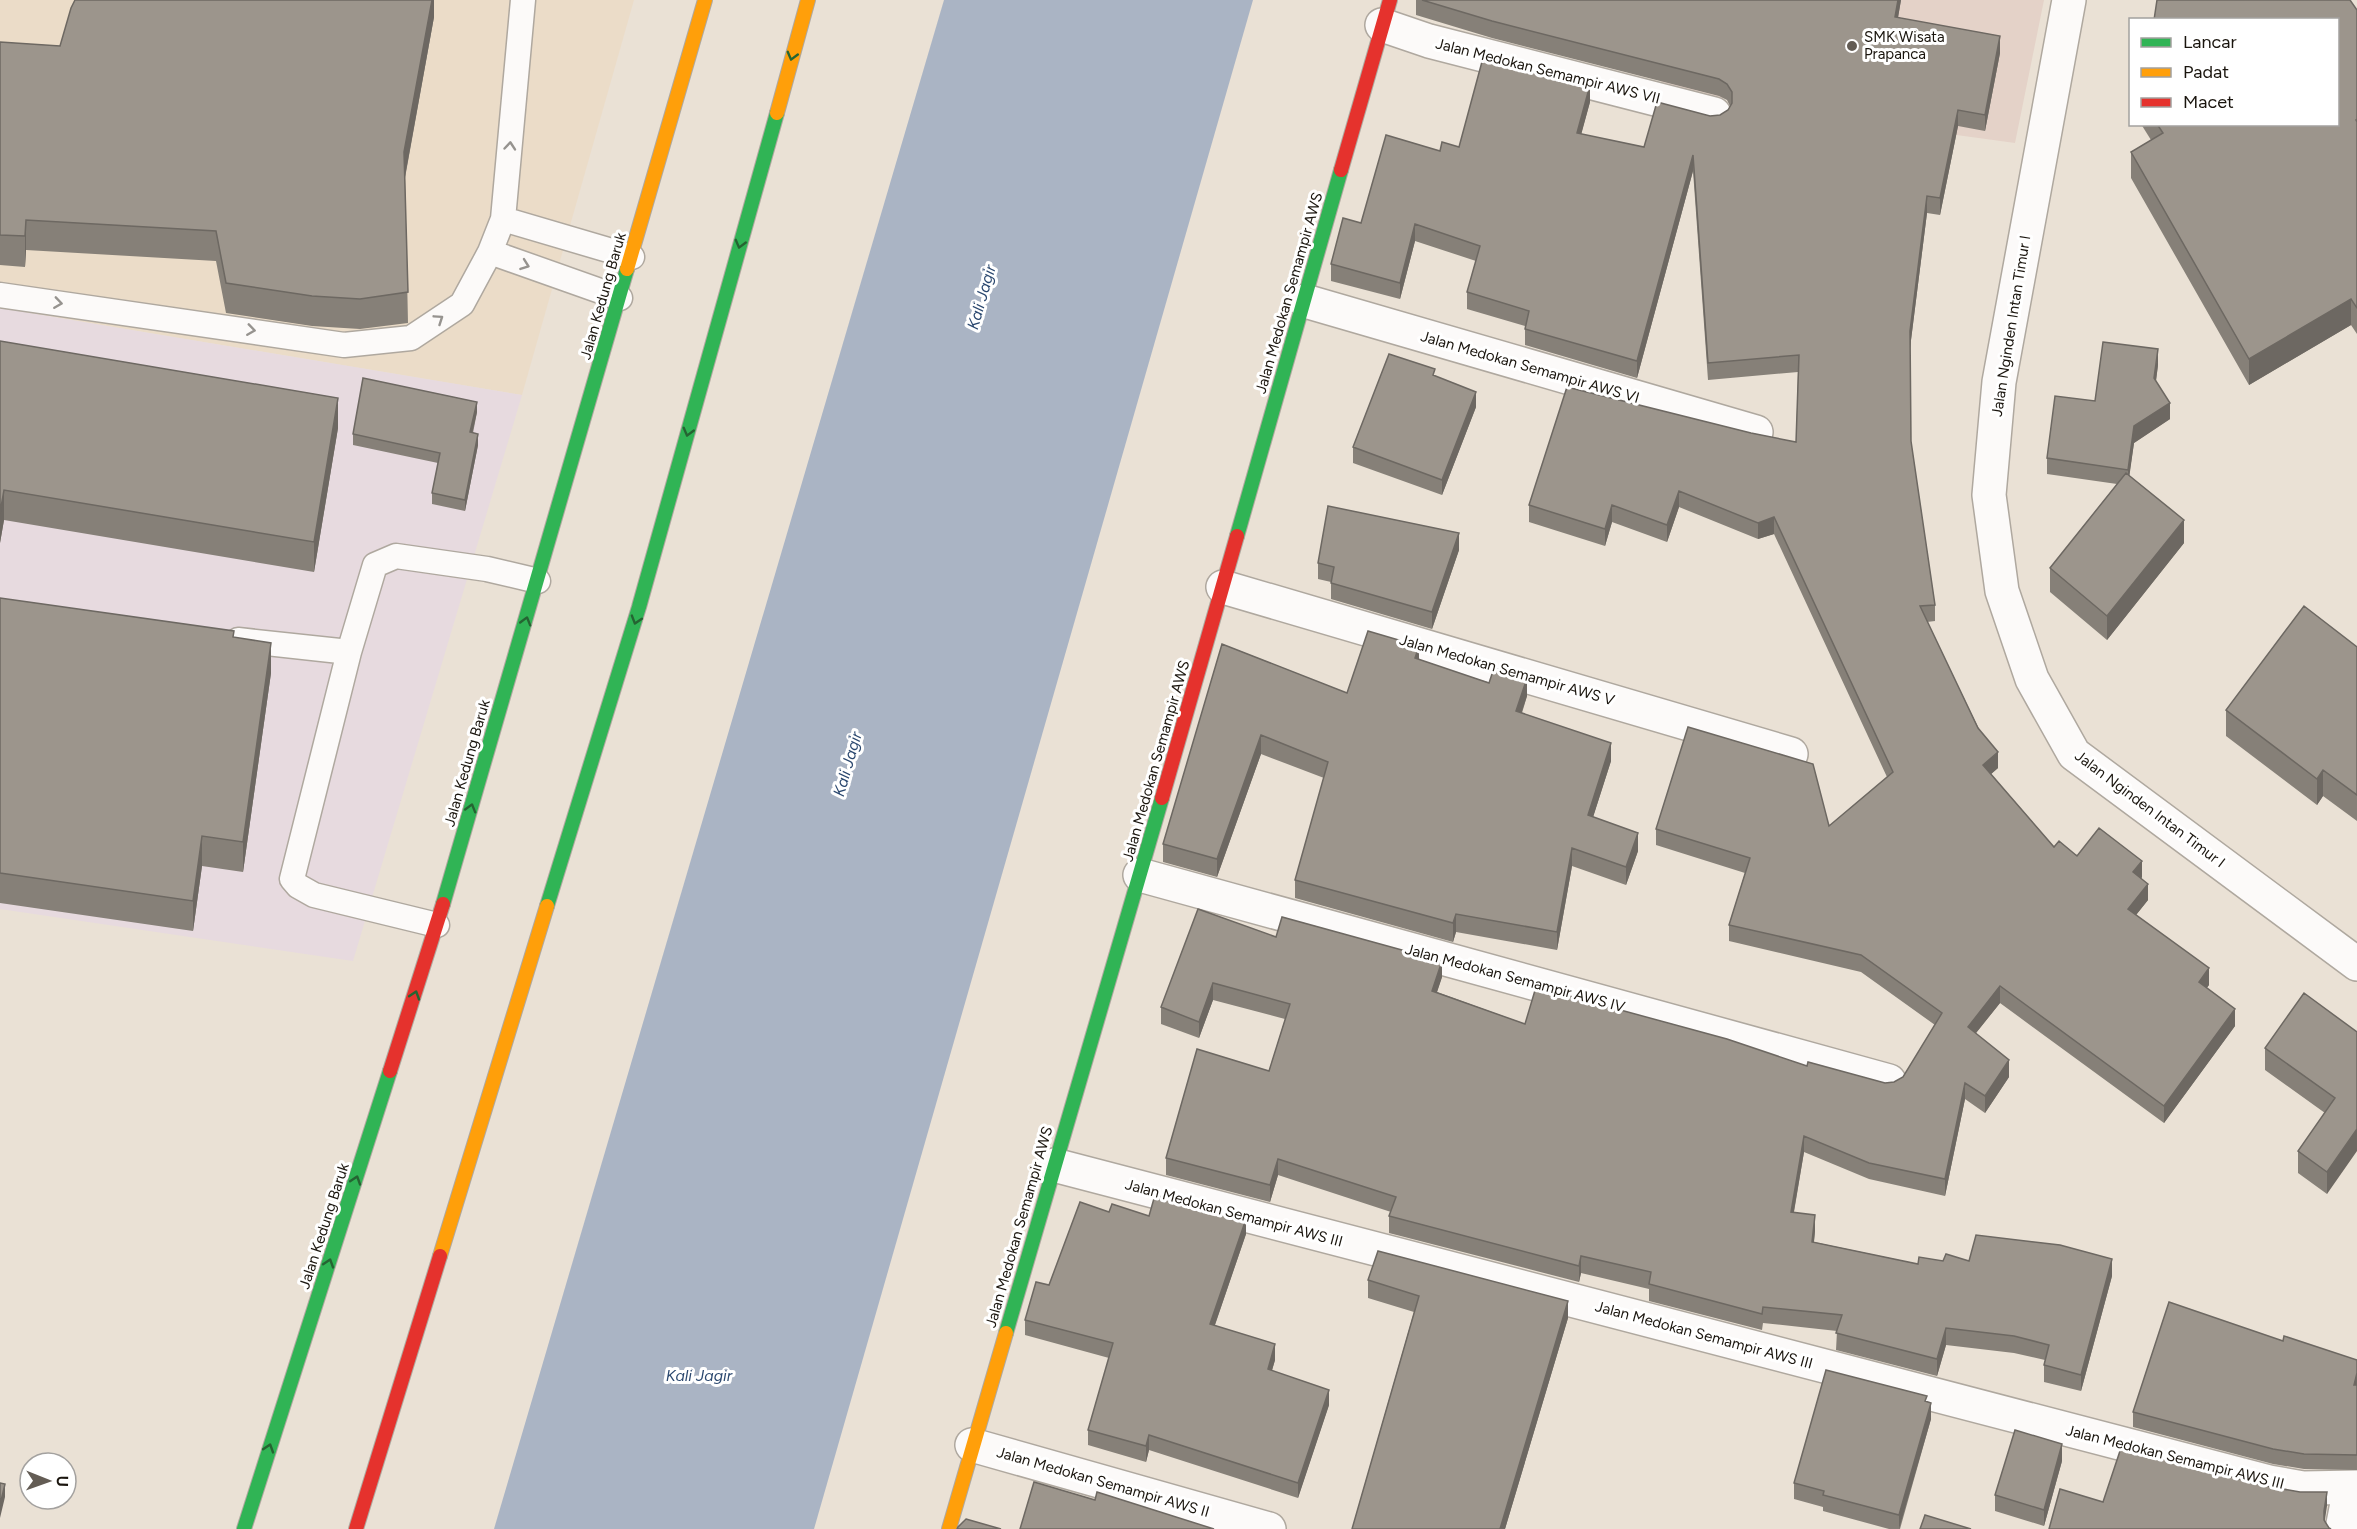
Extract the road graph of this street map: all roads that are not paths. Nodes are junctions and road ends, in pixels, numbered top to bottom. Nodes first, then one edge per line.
1 (523, 0) edge
2 (705, 0) edge
3 (807, 0) edge
4 (2069, 0) edge
5 (1386, 12) edge
6 (1714, 114) edge
7 (503, 219) junction
8 (490, 252) junction
9 (632, 257) junction
10 (0, 295) edge
11 (620, 298) junction
12 (1305, 301) junction
13 (1756, 432) edge
14 (538, 581) junction
15 (1223, 587) junction
16 (221, 639) edge
17 (349, 652) junction
18 (1791, 754) dead end
19 (1140, 875) junction
20 (437, 925) junction
21 (2357, 964) edge
22 (1889, 1081) edge
23 (1054, 1165) junction
24 (972, 1445) junction
25 (2354, 1487) edge
26 (243, 1529) edge
27 (356, 1529) edge
28 (949, 1529) edge
29 (1269, 1529) edge
30 (2342, 1529) edge

7 -> 1 lane
2 - 9 main road, Jalan Kedung Baruk
3 -> 27 main road
4 - 21 street, Jalan Nginden Intan Timur I
5 - 6 street, Jalan Medokan Semampir AWS VII
5 - 12 main road, Jalan Medokan Semampir AWS
7 - 8 lane
7 - 9 lane
10 -> 8 lane
8 -> 11 lane
9 - 11 main road, Jalan Kedung Baruk
11 - 14 main road, Jalan Kedung Baruk
12 - 13 street, Jalan Medokan Semampir AWS VI
12 - 15 main road, Jalan Medokan Semampir AWS
14 - 17 lane
20 -> 14 main road, Jalan Kedung Baruk
15 - 18 street, Jalan Medokan Semampir AWS V
15 - 19 main road, Jalan Medokan Semampir AWS
16 - 17 lane
17 - 20 lane
19 - 22 street, Jalan Medokan Semampir AWS IV
19 - 23 main road, Jalan Medokan Semampir AWS
26 -> 20 main road, Jalan Kedung Baruk
23 - 24 main road, Jalan Medokan Semampir AWS
23 - 25 street, Jalan Medokan Semampir AWS III
24 - 28 main road, Jalan Medokan Semampir AWS
24 - 29 street, Jalan Medokan Semampir AWS II
25 - 30 street

